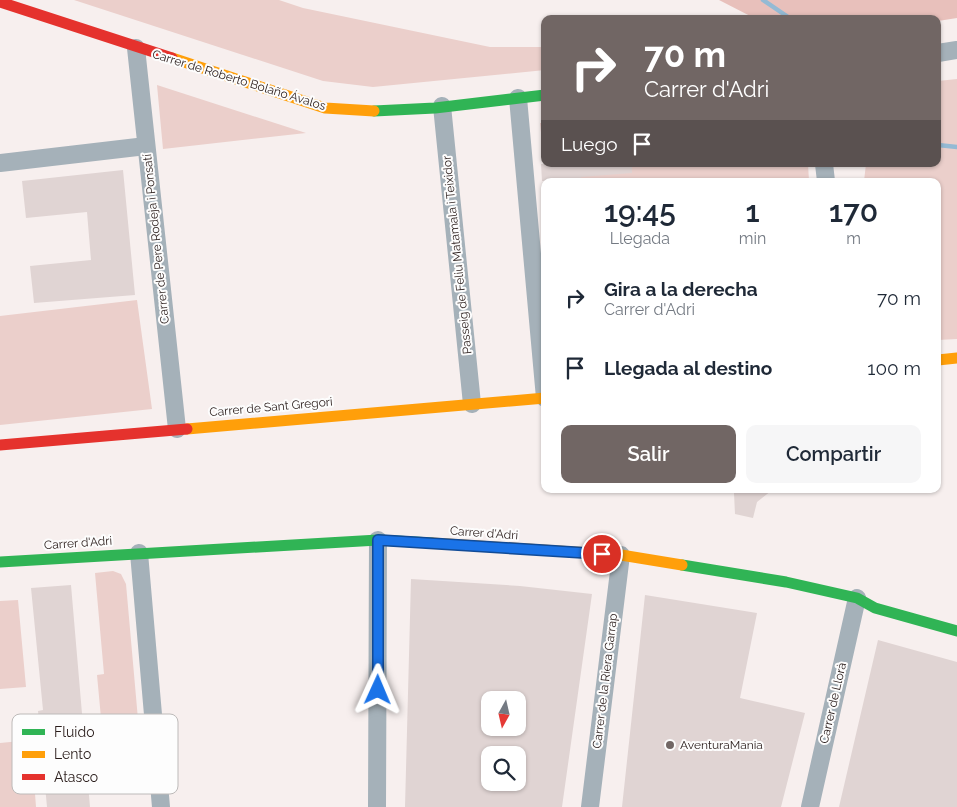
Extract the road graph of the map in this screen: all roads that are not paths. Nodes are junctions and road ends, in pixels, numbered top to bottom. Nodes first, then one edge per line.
1 (0, 2) edge
2 (136, 48) junction
3 (957, 50) edge
4 (941, 53) edge
5 (541, 95) edge
6 (518, 98) junction
7 (442, 106) junction
8 (146, 146) junction
9 (0, 163) edge
10 (541, 354) edge
11 (957, 358) edge
12 (941, 360) edge
13 (541, 398) edge
14 (472, 404) junction
15 (177, 430) junction
16 (0, 445) edge
17 (378, 540) junction
18 (139, 553) junction
19 (621, 555) junction
20 (0, 562) edge
21 (857, 598) junction
22 (957, 630) edge
23 (154, 714) edge
24 (161, 794) edge
25 (162, 807) edge
26 (376, 807) edge
27 (590, 807) edge
28 (810, 807) edge

1 - 2 street, Carrer de Roberto Bolaño Ávalos
2 - 7 street, Carrer de Roberto Bolaño Ávalos
2 - 8 street, Carrer de Pere Rodeja i Ponsatí
3 - 4 street
5 - 6 street, Carrer de Roberto Bolaño Ávalos
6 - 7 street, Carrer de Roberto Bolaño Ávalos
6 - 10 street
7 - 14 street, Passeig de Feliu Matamala i Teixidor
8 - 9 street
8 - 15 street, Carrer de Pere Rodeja i Ponsatí
11 - 12 street
13 - 14 street, Carrer de Sant Gregori
14 - 15 street, Carrer de Sant Gregori
15 - 16 street, Carrer de Sant Gregori
17 - 18 street, Carrer d'Adri
17 - 19 street, Carrer d'Adri
17 - 26 street
18 - 20 street, Carrer d'Adri
18 - 23 street
19 - 21 street, Carrer d'Adri
19 - 27 street, Carrer de la Riera Garrap
21 - 22 street, Carrer d'Adri
21 - 28 street, Carrer de Llorà
24 - 25 street

